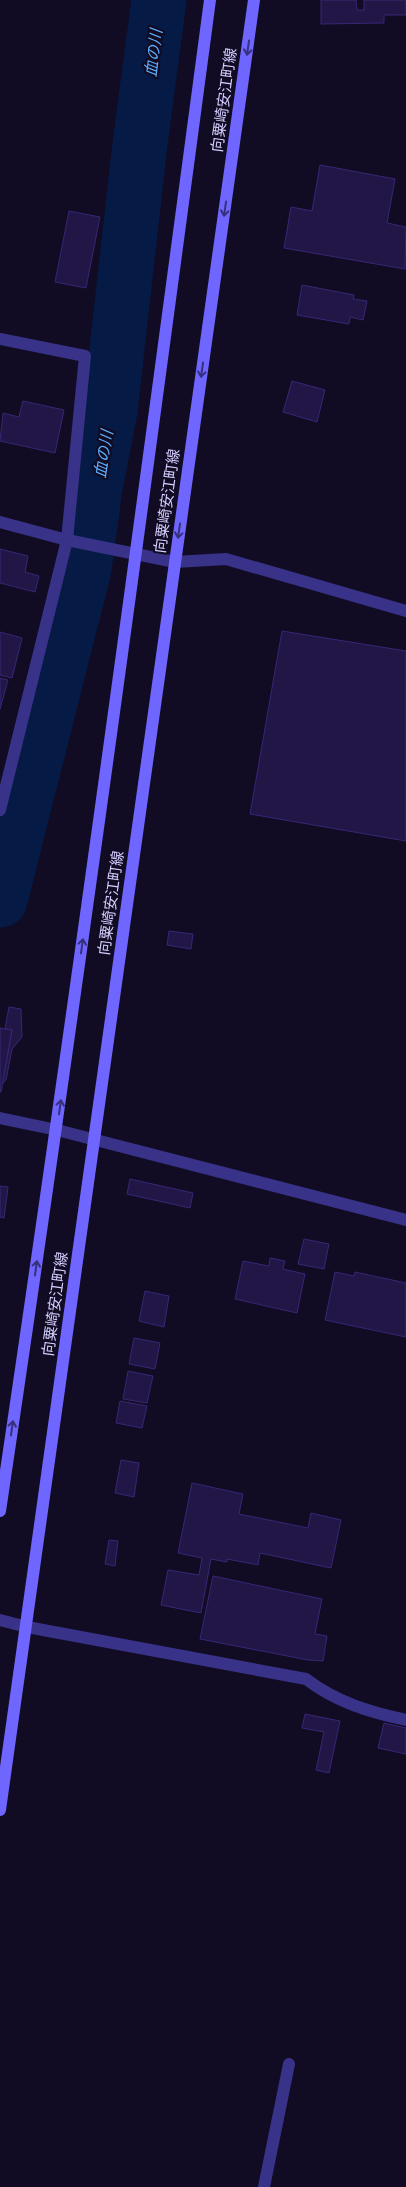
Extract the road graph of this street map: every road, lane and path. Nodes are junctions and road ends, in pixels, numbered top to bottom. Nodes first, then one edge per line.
1 (210, 0) edge
2 (254, 0) edge
3 (0, 339) edge
4 (0, 522) edge
5 (68, 540) junction
6 (135, 554) junction
7 (175, 562) junction
8 (406, 611) edge
9 (4, 774) edge
10 (0, 810) edge
11 (0, 1118) edge
12 (57, 1130) junction
13 (94, 1140) junction
14 (406, 1220) edge
15 (0, 1511) edge
16 (0, 1620) edge
17 (27, 1627) junction
18 (406, 1720) edge
19 (0, 1810) edge
20 (289, 2064) dead end
21 (264, 2187) edge

1 - 6 main road, 向粟崎安江町線
2 -> 7 main road, 向粟崎安江町線
3 - 5 street
4 - 5 street
5 - 6 street
5 - 9 street
6 - 7 street
12 -> 6 main road, 向粟崎安江町線
7 - 8 street
7 - 13 main road, 向粟崎安江町線
9 - 10 street
11 - 12 street
12 - 13 street
15 -> 12 main road, 向粟崎安江町線
13 - 14 street
13 - 17 main road, 向粟崎安江町線
16 - 17 street
17 - 18 street
17 - 19 main road, 向粟崎安江町線
20 - 21 street

